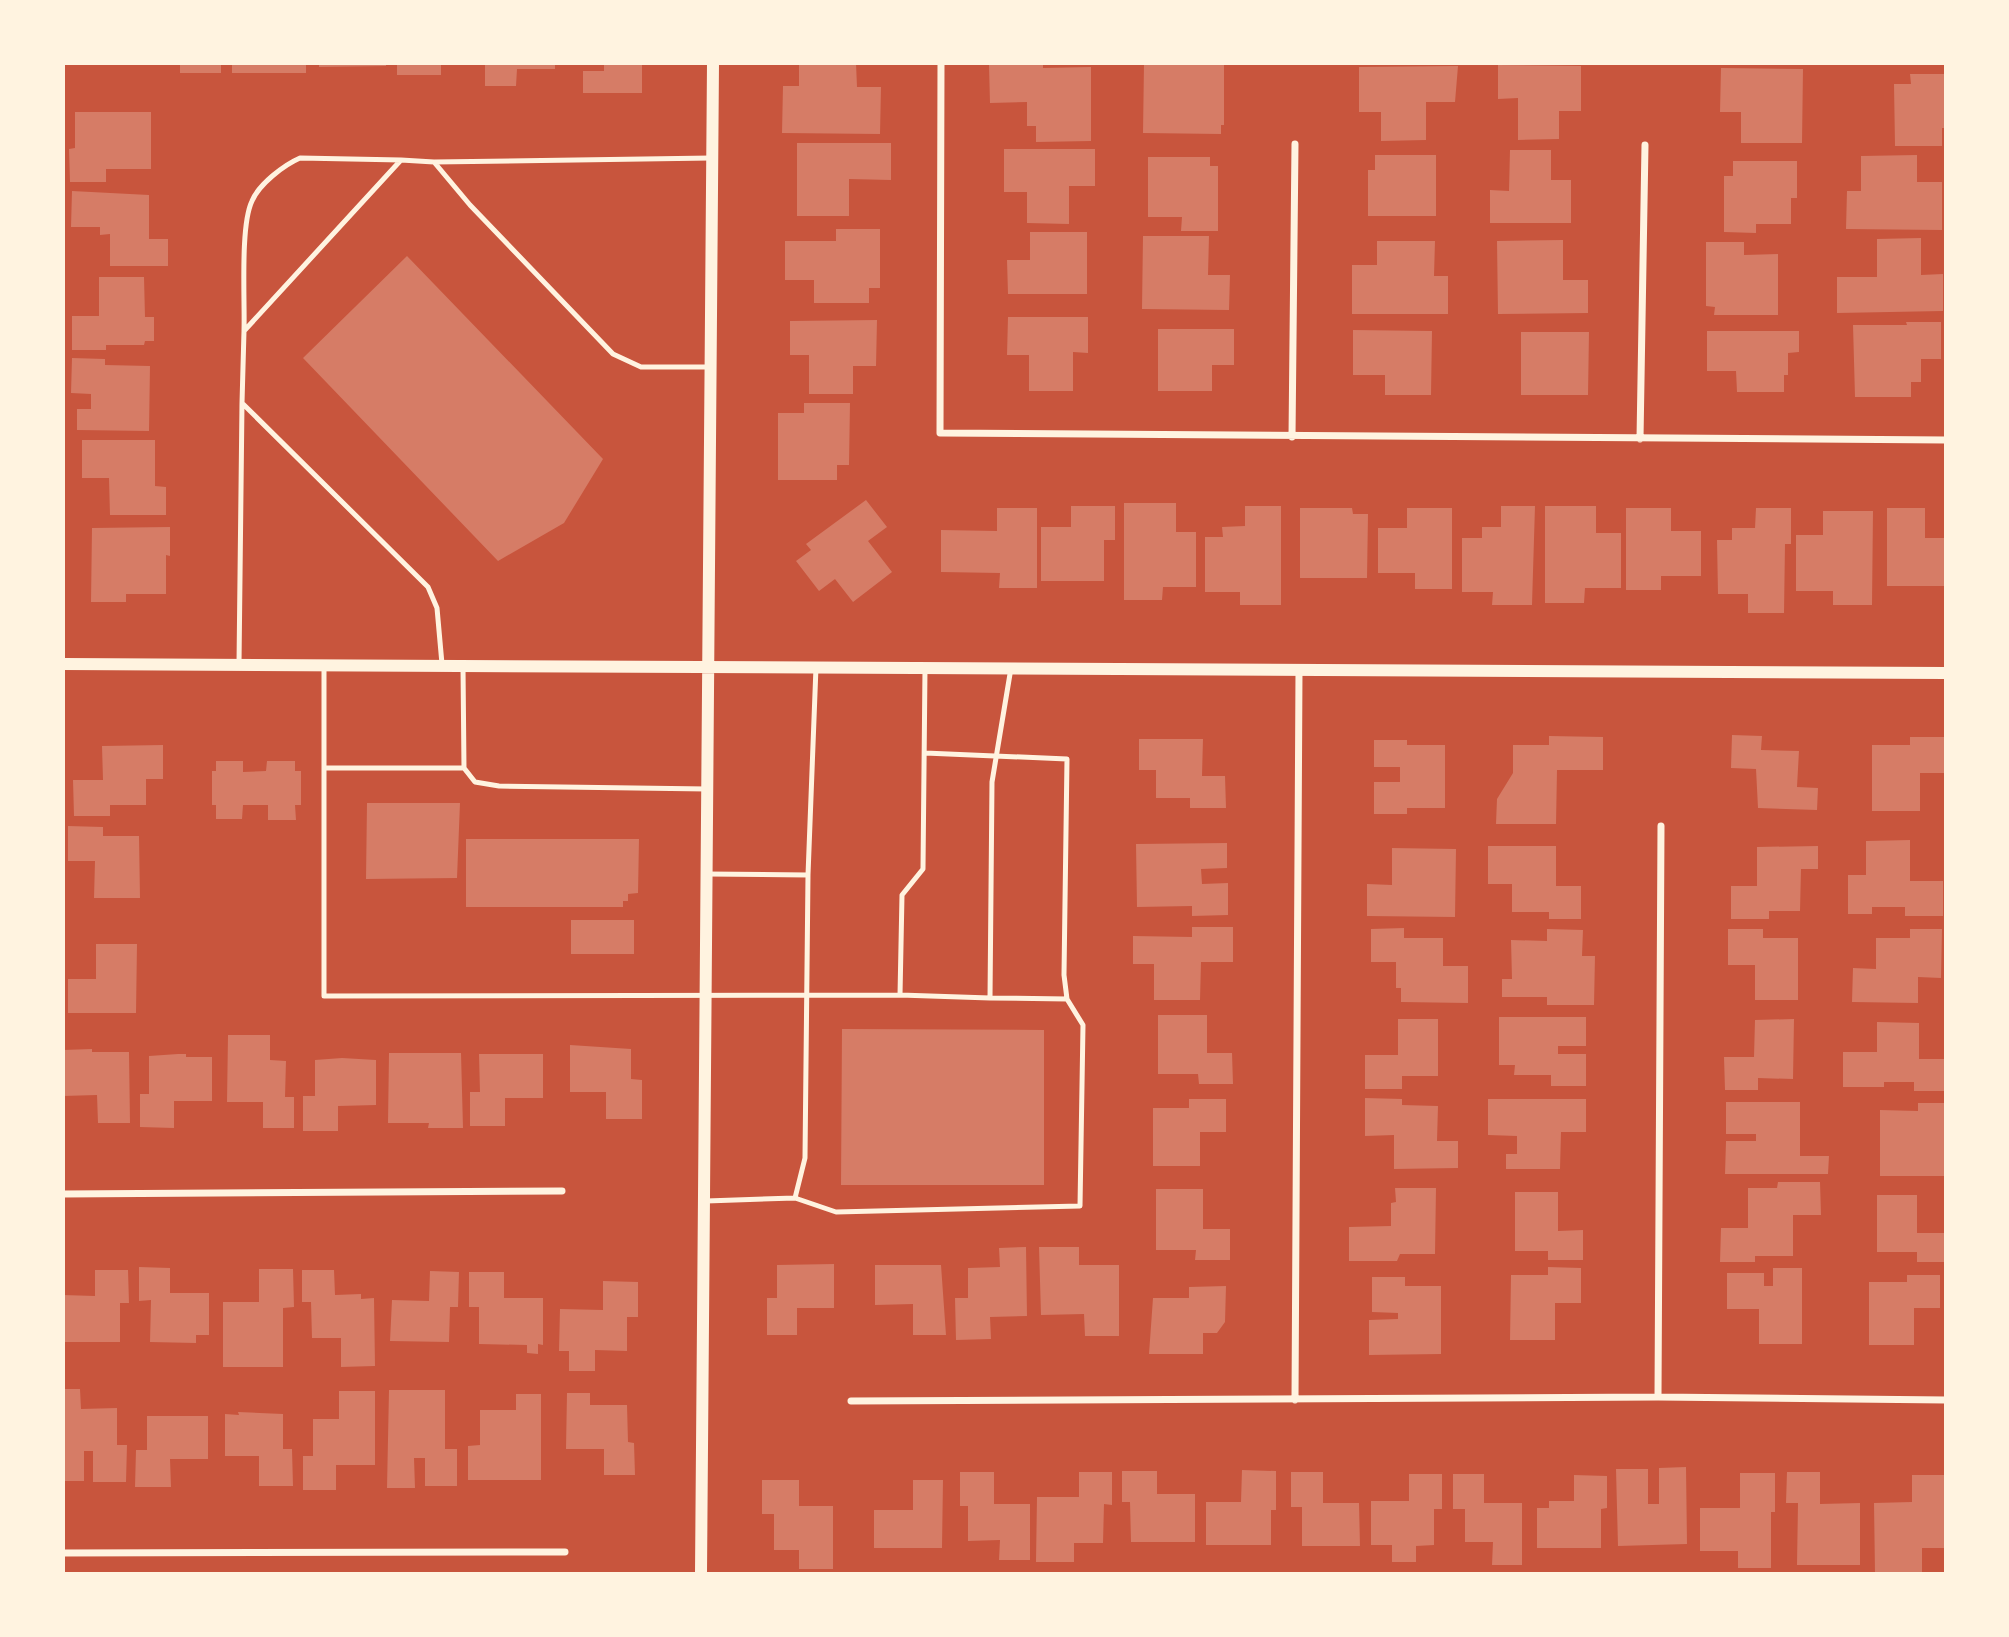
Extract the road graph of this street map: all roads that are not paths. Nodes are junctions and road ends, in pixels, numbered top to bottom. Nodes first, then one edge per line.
1 (713, 63) edge
2 (941, 63) edge
3 (1295, 145) dead end
4 (1645, 145) dead end
5 (712, 158) junction
6 (401, 160) junction
7 (434, 162) junction
8 (244, 331) junction
9 (711, 367) junction
10 (242, 403) junction
11 (1292, 437) junction
12 (1640, 439) junction
13 (1946, 440) edge
14 (63, 664) edge
15 (239, 664) junction
16 (324, 664) junction
17 (442, 664) junction
18 (463, 664) junction
19 (708, 665) junction
20 (816, 666) junction
21 (925, 666) junction
22 (1012, 667) junction
23 (1299, 670) junction
24 (1946, 673) edge
25 (925, 753) junction
26 (996, 757) junction
27 (324, 768) junction
28 (464, 768) junction
29 (708, 789) junction
30 (1661, 826) dead end
31 (707, 874) junction
32 (808, 875) junction
33 (900, 995) junction
34 (707, 996) junction
35 (805, 996) junction
36 (990, 998) junction
37 (1067, 999) junction
38 (562, 1191) dead end
39 (63, 1194) edge
40 (796, 1198) junction
41 (706, 1201) junction
42 (1658, 1397) junction
43 (1295, 1400) junction
44 (1946, 1400) edge
45 (851, 1401) dead end
46 (565, 1552) dead end
47 (63, 1553) edge
48 (701, 1574) edge

1 - 5 street
2 - 11 street
3 - 11 street
4 - 12 street
5 - 7 lane
5 - 9 street
6 - 7 lane
6 - 8 lane
6 - 8 lane
7 - 9 lane
8 - 10 lane
9 - 19 street
10 - 15 lane
10 - 17 lane
11 - 12 street
12 - 13 street
14 - 15 street
15 - 16 street
16 - 17 street
16 - 27 lane
17 - 18 street
18 - 19 street
18 - 28 lane
19 - 20 street
19 - 29 street
20 - 21 street
20 - 32 lane
21 - 22 street
21 - 25 lane
22 - 23 street
22 - 26 lane
23 - 24 street
23 - 43 street
25 - 26 lane
25 - 33 lane
26 - 36 lane
26 - 37 lane
27 - 28 lane
27 - 34 lane
28 - 29 lane
29 - 31 street
30 - 42 street
31 - 32 lane
31 - 34 street
32 - 35 lane
33 - 35 lane
33 - 36 lane
34 - 35 lane
34 - 41 street
35 - 40 lane
36 - 37 lane
37 - 40 lane
38 - 39 street
40 - 41 lane
41 - 48 street
42 - 43 street
42 - 44 street
43 - 45 street
46 - 47 street

